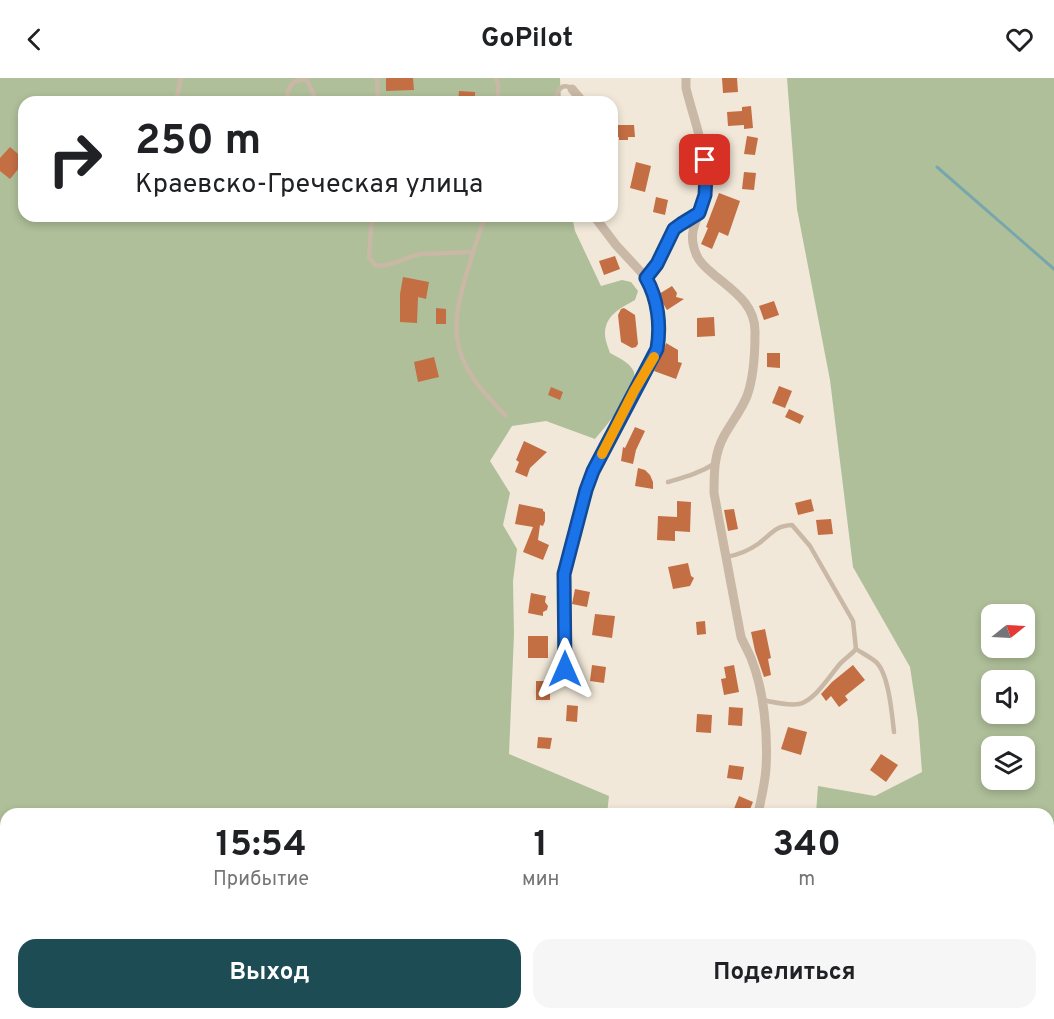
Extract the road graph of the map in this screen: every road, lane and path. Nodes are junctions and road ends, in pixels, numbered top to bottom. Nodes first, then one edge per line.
1 (181, 78) edge
2 (377, 78) edge
3 (496, 78) edge
4 (686, 78) edge
5 (572, 89) joint
6 (177, 96) edge
7 (287, 96) edge
8 (314, 96) edge
9 (378, 96) edge
10 (498, 96) edge
11 (556, 96) edge
12 (578, 96) edge
13 (699, 213) junction
14 (372, 222) edge
15 (483, 222) edge
16 (599, 222) edge
17 (473, 252) junction
18 (646, 278) junction
19 (506, 415) dead end
20 (714, 464) junction
21 (668, 482) dead end
22 (726, 556) junction
23 (856, 649) junction
24 (565, 669) dead end
25 (762, 700) junction
26 (894, 732) dead end
27 (759, 808) edge

1 - 6 lane
2 - 9 lane
3 - 10 lane
4 - 13 street
5 - 11 lane
5 - 12 street
7 - 8 lane
13 - 18 street
13 - 20 street
14 - 17 lane
15 - 17 lane
16 - 18 street
17 - 19 lane
18 - 24 street
20 - 21 lane
20 - 22 street
22 - 23 lane
22 - 25 street
23 - 25 lane
23 - 26 lane
25 - 27 street

